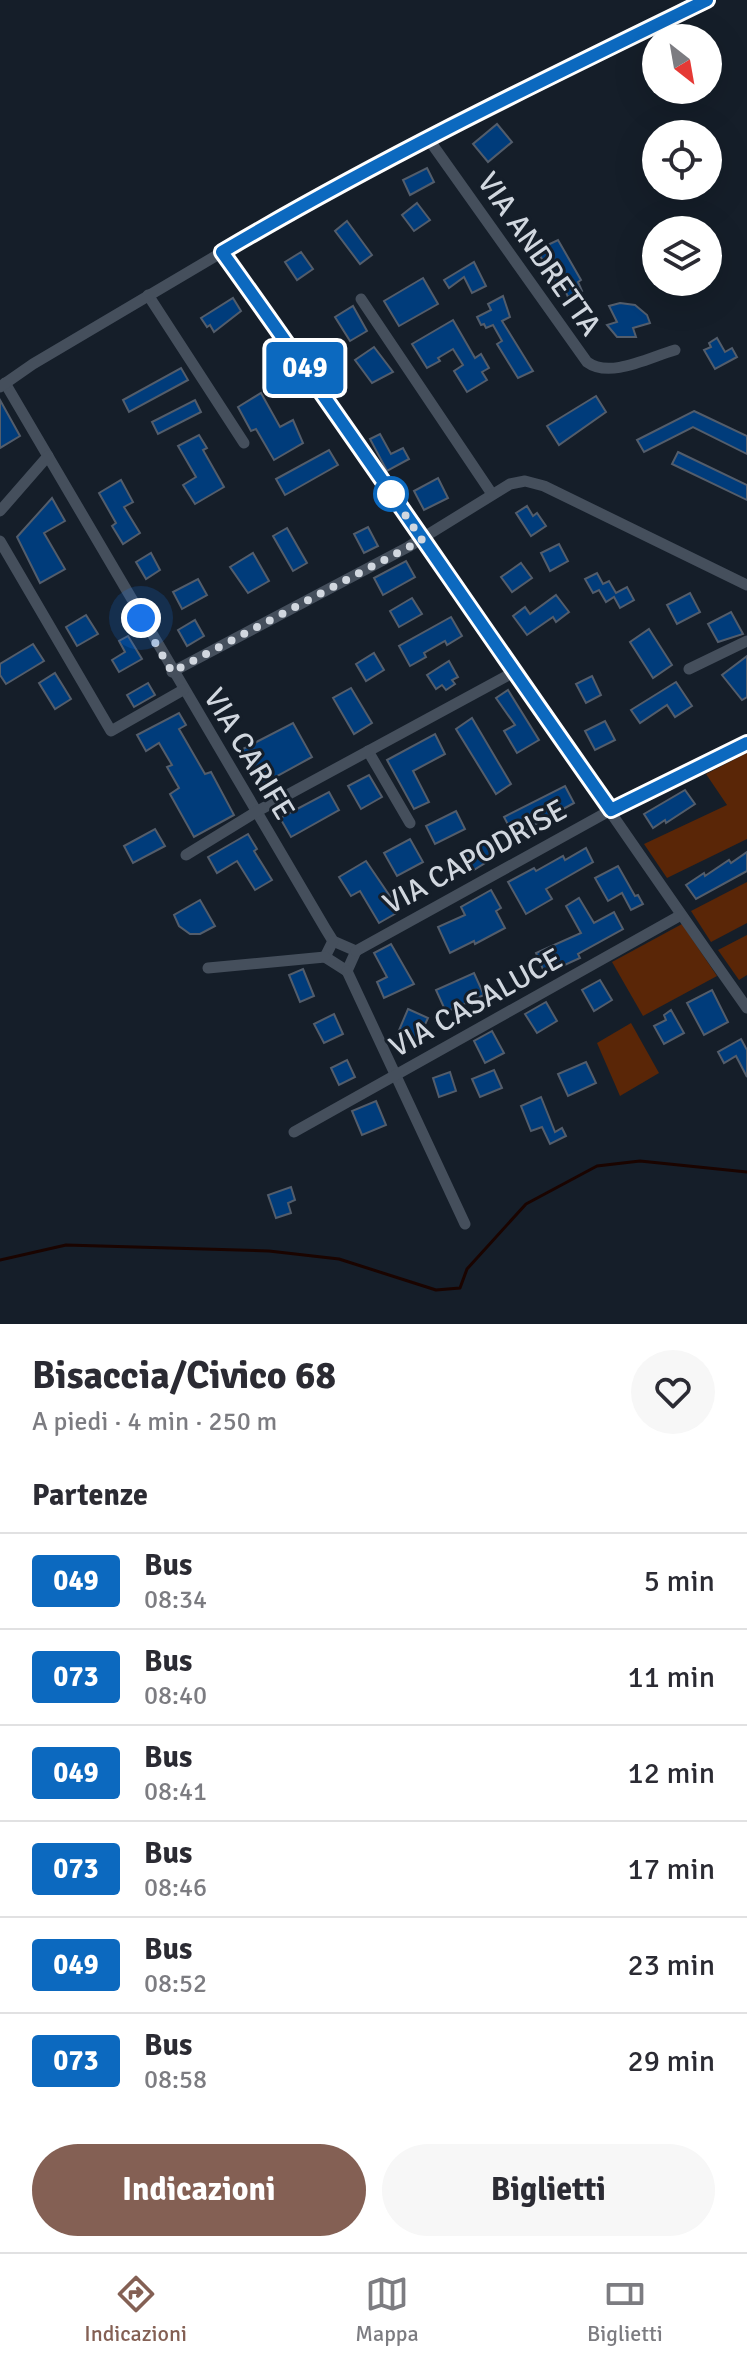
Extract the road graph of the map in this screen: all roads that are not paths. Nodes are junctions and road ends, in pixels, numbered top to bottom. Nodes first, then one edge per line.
1 (707, 0) edge
2 (427, 137) junction
3 (222, 252) junction
4 (148, 295) junction
5 (361, 299) dead end
6 (675, 350) dead end
7 (3, 385) edge
8 (244, 443) dead end
9 (48, 456) junction
10 (492, 494) junction
11 (0, 511) edge
12 (422, 540) junction
13 (0, 541) edge
14 (746, 584) edge
15 (747, 641) edge
16 (689, 669) dead end
17 (172, 672) junction
18 (514, 672) junction
19 (183, 690) junction
20 (747, 743) edge
21 (368, 751) junction
22 (611, 810) junction
23 (256, 812) junction
24 (410, 823) dead end
25 (186, 855) dead end
26 (681, 915) junction
27 (333, 941) junction
28 (356, 951) junction
29 (325, 957) junction
30 (208, 968) dead end
31 (347, 971) junction
32 (747, 1008) edge
33 (395, 1075) junction
34 (294, 1132) dead end
35 (465, 1224) dead end

1 - 2 street
2 - 3 street
2 - 6 street, VIA ANDRETTA
3 - 4 street
3 - 12 street
4 - 7 street
4 - 8 street
5 - 10 street
7 - 9 street, VIA CARIFE
9 - 11 street
9 - 17 street, VIA CARIFE
10 - 12 street
10 - 14 street
12 - 17 street
12 - 18 street
13 - 19 street
15 - 16 street
17 - 19 street, VIA CARIFE
18 - 21 street
18 - 22 street
19 - 23 street, VIA CARIFE
20 - 22 street, VIA CAPODRISE
21 - 23 street
21 - 24 street
22 - 26 street
22 - 28 street, VIA CAPODRISE
23 - 25 street
23 - 27 street, VIA CARIFE
26 - 32 street
26 - 33 street, VIA CASALUCE
27 - 28 street
27 - 29 street
28 - 31 street
29 - 30 street
29 - 31 street
31 - 33 street
33 - 34 street, VIA CASALUCE
33 - 35 street

